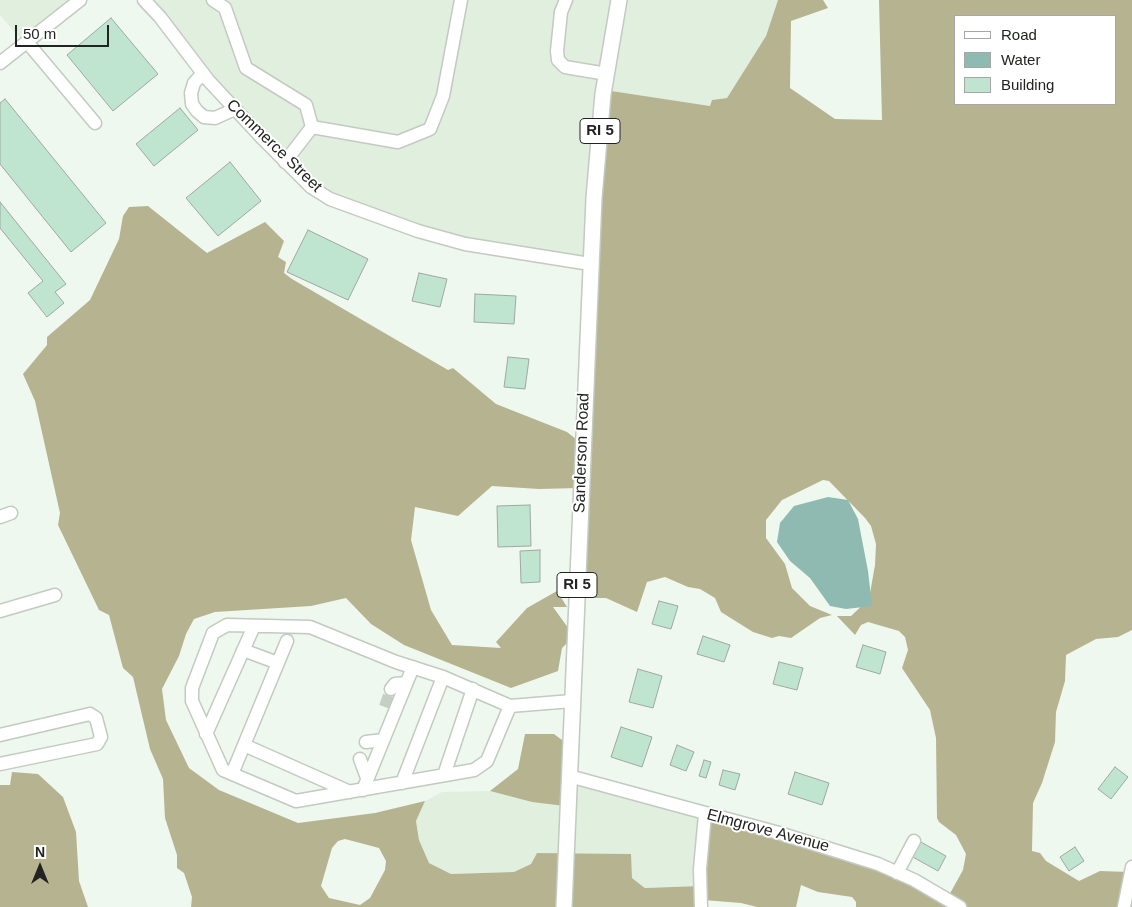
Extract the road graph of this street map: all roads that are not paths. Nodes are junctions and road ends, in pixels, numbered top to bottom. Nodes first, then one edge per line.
1 (80, 0) edge
2 (144, 0) edge
3 (213, 0) edge
4 (461, 0) edge
5 (566, 0) edge
6 (619, 0) edge
7 (27, 42) junction
8 (0, 63) edge
9 (203, 73) junction
10 (607, 74) junction
11 (235, 109) junction
12 (94, 123) dead end
13 (312, 127) junction
14 (285, 162) junction
15 (590, 264) junction
16 (55, 595) dead end
17 (0, 611) edge
18 (254, 626) junction
19 (287, 641) dead end
20 (243, 650) junction
21 (278, 663) junction
22 (413, 667) junction
23 (443, 678) junction
24 (406, 683) junction
25 (391, 689) dead end
26 (473, 689) junction
27 (572, 701) junction
28 (510, 706) junction
29 (385, 707) tunnel mouth
30 (390, 723) junction
31 (0, 734) edge
32 (206, 734) junction
33 (383, 740) junction
34 (366, 742) dead end
35 (244, 745) junction
36 (360, 759) dead end
37 (0, 764) edge
38 (232, 774) junction
39 (444, 776) junction
40 (569, 776) junction
41 (402, 783) junction
42 (360, 786) junction
43 (705, 814) junction
44 (914, 841) dead end
45 (1132, 867) edge
46 (898, 873) junction
47 (564, 907) edge
48 (701, 907) edge
49 (960, 907) edge
50 (1124, 907) edge

1 - 7 street
2 - 9 street, Commerce Street
3 - 13 street
4 - 13 street
5 - 10 street
6 - 10 main road, Sanderson Road / RI 5
7 - 8 street
7 - 12 street
9 - 11 street, Commerce Street
9 - 11 street
10 - 15 main road, Sanderson Road / RI 5
11 - 14 street, Commerce Street
13 - 14 street
14 - 15 street, Commerce Street
15 - 27 main road, Sanderson Road / RI 5
16 - 17 street
18 - 20 street
18 - 22 street
18 - 32 street
19 - 21 street
20 - 21 street
20 - 32 street
21 - 35 street
22 - 23 street
22 - 24 street
23 - 26 street
23 - 41 street
24 - 25 street
24 - 30 street
26 - 28 street
26 - 39 street
27 - 28 street
27 - 40 main road, Sanderson Road / RI 5
28 - 39 street
29 - 30 street
30 - 33 street
31 - 37 street
32 - 38 street
33 - 34 street
33 - 42 street
35 - 38 street
35 - 42 street
36 - 42 street
38 - 42 street
39 - 41 street
40 - 43 street, Elmgrove Avenue
40 - 47 main road, Sanderson Road / RI 5
41 - 42 street
43 - 46 street, Elmgrove Avenue
43 - 48 street
44 - 46 street
45 - 50 street
46 - 49 street, Elmgrove Avenue

